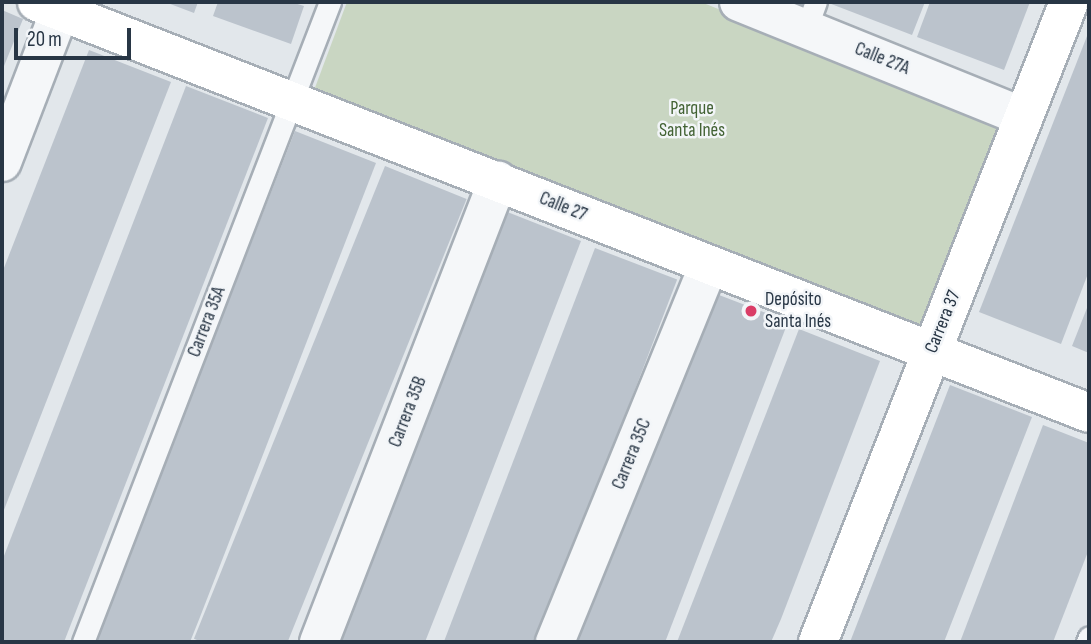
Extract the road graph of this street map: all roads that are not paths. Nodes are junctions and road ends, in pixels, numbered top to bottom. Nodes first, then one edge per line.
1 (330, 2) edge
2 (739, 2) edge
3 (1069, 2) edge
4 (49, 6) edge
5 (811, 15) edge
6 (291, 103) junction
7 (1024, 117) junction
8 (2, 162) edge
9 (498, 181) junction
10 (709, 265) junction
11 (931, 351) junction
12 (1089, 413) edge
13 (83, 642) edge
14 (319, 642) edge
15 (555, 642) edge
16 (818, 642) edge

1 - 6 lane, Carrera 35A
2 - 5 street, Calle 27A
3 - 7 street, Carrera 37
4 - 6 street, Calle 27
4 - 8 street
5 - 7 street, Calle 27A
6 - 9 street, Calle 27
6 - 13 lane, Carrera 35A
7 - 11 street, Carrera 37
9 - 10 street, Calle 27
9 - 14 street, Carrera 35B
10 - 11 street, Calle 27
10 - 15 street, Carrera 35C
11 - 12 street, Calle 27
11 - 16 street, Carrera 37

